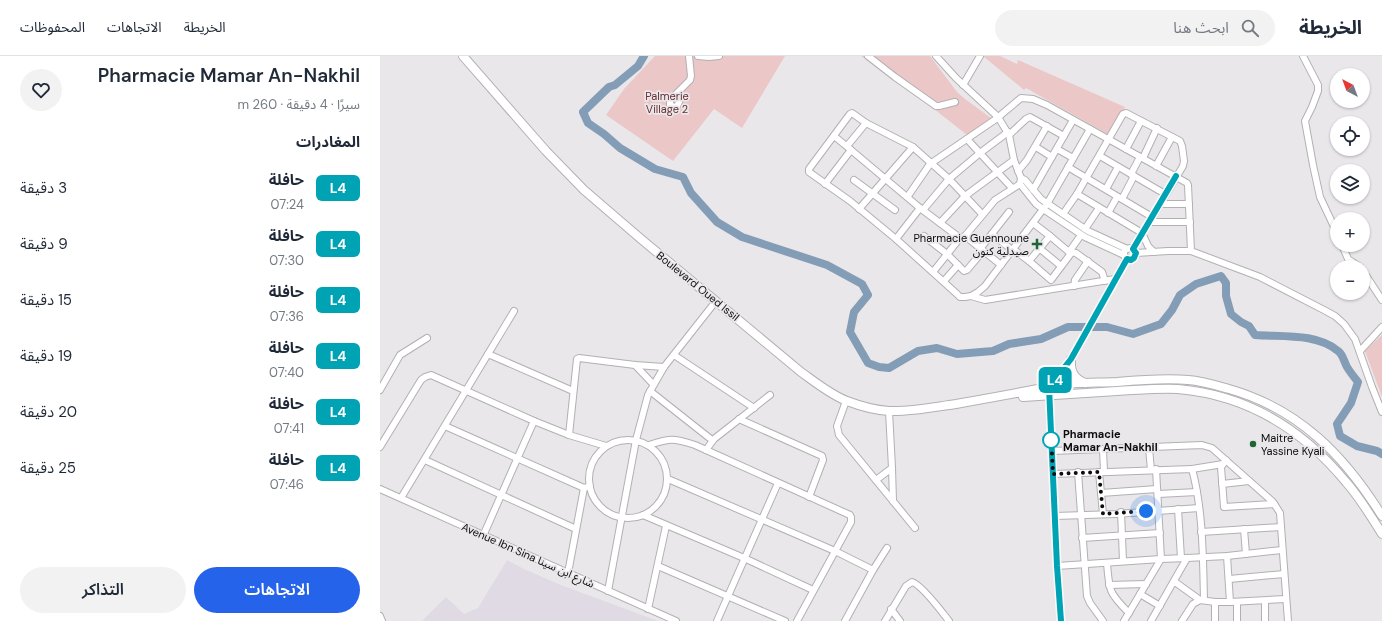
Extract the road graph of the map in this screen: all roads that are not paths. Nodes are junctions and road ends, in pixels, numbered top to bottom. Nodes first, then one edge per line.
1 (463, 56) edge
2 (689, 56) edge
3 (698, 56) edge
4 (719, 56) edge
5 (868, 56) edge
6 (936, 56) edge
7 (980, 56) edge
8 (1303, 56) edge
9 (963, 85) junction
10 (675, 98) dead end
11 (955, 102) dead end
12 (998, 117) junction
13 (1073, 120) junction
14 (1141, 121) junction
15 (866, 123) junction
16 (1047, 126) junction
17 (1157, 128) junction
18 (1090, 129) junction
19 (1008, 134) junction
20 (834, 136) junction
21 (1064, 136) junction
22 (1172, 137) junction
23 (967, 139) junction
24 (1109, 139) junction
25 (913, 147) junction
26 (1036, 147) junction
27 (849, 148) junction
28 (1057, 149) junction
29 (1126, 149) junction
30 (980, 153) junction
31 (1100, 156) junction
32 (1052, 157) junction
33 (1142, 157) junction
34 (1073, 158) junction
35 (1014, 160) junction
36 (930, 164) junction
37 (1156, 166) junction
38 (1068, 167) junction
39 (1118, 167) junction
40 (1018, 171) junction
41 (998, 172) junction
42 (1132, 175) junction
43 (1176, 176) junction
44 (886, 178) junction
45 (1087, 178) junction
46 (949, 179) junction
47 (854, 180) dead end
48 (1020, 181) junction
49 (825, 184) junction
50 (1012, 188) junction
51 (1106, 189) junction
52 (1033, 190) junction
53 (873, 193) junction
54 (1077, 194) junction
55 (1165, 194) junction
56 (908, 196) junction
57 (965, 196) junction
58 (1120, 198) junction
59 (1047, 204) junction
60 (1160, 204) junction
61 (1189, 204) junction
62 (1099, 208) junction
63 (859, 209) junction
64 (921, 209) junction
65 (1043, 209) junction
66 (895, 210) dead end
67 (1009, 212) dead end
68 (1108, 213) junction
69 (982, 214) junction
70 (1063, 214) junction
71 (1330, 219) edge
72 (1150, 220) junction
73 (1190, 222) junction
74 (940, 223) junction
75 (1033, 223) junction
76 (1085, 229) junction
77 (1142, 233) junction
78 (992, 234) junction
79 (1081, 235) junction
80 (924, 236) dead end
81 (1050, 236) junction
82 (962, 237) junction
83 (896, 239) junction
84 (1039, 248) junction
85 (982, 250) junction
86 (1013, 250) junction
87 (1191, 251) junction
88 (1071, 252) junction
89 (1154, 252) junction
90 (1129, 253) junction
91 (947, 254) junction
92 (1029, 261) junction
93 (1088, 262) junction
94 (958, 265) junction
95 (1001, 265) junction
96 (1061, 266) junction
97 (933, 272) junction
98 (1052, 279) junction
99 (1115, 279) junction
100 (944, 281) junction
101 (1105, 281) junction
102 (1370, 282) edge
103 (1074, 286) junction
104 (1054, 289) junction
105 (971, 296) junction
106 (1382, 300) edge
107 (716, 301) junction
108 (514, 311) dead end
109 (1382, 327) edge
110 (427, 338) dead end
111 (1360, 351) junction
112 (488, 354) junction
113 (674, 355) junction
114 (1071, 359) junction
115 (635, 365) junction
116 (664, 367) junction
117 (653, 384) junction
118 (1086, 384) junction
119 (380, 390) edge
120 (467, 390) junction
121 (573, 391) junction
122 (650, 391) junction
123 (1049, 391) junction
124 (770, 395) dead end
125 (846, 401) junction
126 (754, 408) junction
127 (889, 411) junction
128 (1382, 412) edge
129 (739, 419) junction
130 (534, 421) junction
131 (445, 426) junction
132 (569, 435) junction
133 (636, 440) junction
134 (712, 440) junction
135 (649, 445) junction
136 (606, 446) junction
137 (380, 447) edge
138 (1149, 448) junction
139 (706, 450) junction
140 (1103, 450) junction
141 (1052, 451) junction
142 (517, 458) junction
143 (425, 460) junction
144 (1224, 462) junction
145 (892, 468) junction
146 (1192, 469) junction
147 (1153, 470) junction
148 (1078, 472) junction
149 (1101, 472) junction
150 (1053, 474) junction
151 (668, 479) junction
152 (876, 480) junction
153 (1249, 481) junction
154 (778, 483) junction
155 (1222, 484) junction
156 (587, 487) junction
157 (380, 489) edge
158 (1158, 491) junction
159 (1197, 492) junction
160 (1101, 493) junction
161 (501, 495) junction
162 (809, 497) junction
163 (401, 498) junction
164 (893, 501) junction
165 (1274, 504) junction
166 (1199, 508) junction
167 (1178, 509) junction
168 (1159, 510) junction
169 (1121, 512) junction
170 (1080, 514) junction
171 (1103, 514) junction
172 (643, 515) junction
173 (1055, 516) junction
174 (1382, 516) edge
175 (622, 518) junction
176 (761, 519) junction
177 (666, 526) junction
178 (1281, 527) junction
179 (915, 528) dead end
180 (576, 529) junction
181 (1244, 529) junction
182 (1201, 532) junction
183 (1160, 533) junction
184 (1382, 534) edge
185 (1122, 535) junction
186 (483, 536) junction
187 (1082, 538) junction
188 (887, 548) dead end
189 (1282, 550) junction
190 (836, 551) junction
191 (1246, 554) junction
192 (1227, 556) junction
193 (1203, 557) junction
194 (744, 558) junction
195 (1184, 558) junction
196 (1161, 559) junction
197 (1123, 561) junction
198 (1107, 563) junction
199 (1084, 565) junction
200 (658, 566) junction
201 (1057, 566) junction
202 (872, 570) junction
203 (568, 573) junction
204 (1284, 574) junction
205 (1229, 579) junction
206 (1175, 582) junction
207 (1146, 584) junction
208 (1109, 585) junction
209 (813, 590) junction
210 (608, 591) junction
211 (1140, 594) junction
212 (728, 596) junction
213 (1286, 599) junction
214 (1202, 600) junction
215 (1265, 601) junction
216 (1215, 602) junction
217 (1234, 602) junction
218 (1160, 606) junction
219 (648, 609) junction
220 (891, 609) junction
221 (1129, 613) junction
222 (380, 616) edge
223 (382, 621) edge
224 (676, 621) edge
225 (717, 621) edge
226 (785, 621) edge
227 (797, 621) edge
228 (845, 621) edge
229 (885, 621) edge
230 (900, 621) edge
231 (949, 621) edge
232 (1061, 621) edge
233 (1103, 621) edge
234 (1124, 621) edge
235 (1151, 621) edge
236 (1182, 621) edge
237 (1215, 621) edge
238 (1237, 621) edge
239 (1265, 621) edge
240 (1288, 621) edge

1 - 107 main road, Boulevard Oued Issil
2 - 10 street
3 - 4 street
5 - 11 street
6 - 9 street
7 - 9 street
8 - 71 street
9 - 12 street
12 - 13 street
12 - 19 street
12 - 23 street
13 - 18 street
13 - 21 street
14 - 17 street
14 - 24 street
14 - 29 street
15 - 20 street
15 - 25 street
15 - 27 street
16 - 19 street
16 - 21 street
16 - 26 street
17 - 22 street
17 - 33 street
18 - 24 street
18 - 34 street
19 - 30 street
19 - 35 street
20 - 27 street
20 - 49 street
21 - 28 street
22 - 37 street
22 - 43 street
23 - 30 street
23 - 36 street
24 - 29 street
24 - 31 street
25 - 36 street
25 - 44 street
26 - 32 street
26 - 40 street
27 - 44 street
27 - 49 street
28 - 32 street
28 - 34 street
29 - 33 street
30 - 41 street
30 - 46 street
31 - 39 street
31 - 45 street
32 - 52 street
33 - 37 street
33 - 42 street
34 - 38 street
35 - 40 street
35 - 41 street
36 - 46 street
36 - 56 street
37 - 43 street
38 - 45 street
38 - 59 street
39 - 42 street
39 - 51 street
40 - 48 street
41 - 50 street
41 - 57 street
42 - 55 street
42 - 58 street
43 - 55 street
43 - 61 street
44 - 53 street
44 - 56 street
45 - 51 street
45 - 54 street
46 - 57 street
46 - 64 street
47 - 53 street
48 - 50 street
48 - 52 street
48 - 65 street
49 - 63 street
50 - 69 street
51 - 58 street
52 - 59 street
53 - 63 street
53 - 66 street
54 - 62 street
54 - 70 street
55 - 60 street
56 - 64 street
57 - 69 street
57 - 74 street
58 - 68 street
58 - 72 street
59 - 65 street
59 - 70 street
60 - 61 street
60 - 72 street
61 - 73 street
62 - 68 street
62 - 76 street
63 - 83 street
64 - 74 street
64 - 83 street
65 - 75 street
65 - 79 street
67 - 78 street
68 - 77 street
69 - 82 street
70 - 76 street
72 - 73 street
72 - 77 street
73 - 87 street
74 - 82 street
75 - 81 street
75 - 86 street
76 - 90 street
77 - 89 street
77 - 90 street
78 - 85 street
78 - 86 street
79 - 88 street
79 - 90 street
80 - 91 street
81 - 84 street
81 - 88 street
82 - 85 street
82 - 91 street
83 - 97 street
84 - 92 street
84 - 96 street
85 - 94 street
85 - 95 street
86 - 92 street
86 - 95 street
87 - 89 street
87 - 111 street
88 - 93 street
88 - 96 street
89 - 90 street
90 - 99 street
91 - 94 street
91 - 97 street
92 - 98 street
93 - 101 street
93 - 103 street
94 - 100 street
95 - 105 street
96 - 98 street
97 - 100 street
98 - 104 street
99 - 101 street
99 - 114 street
100 - 105 street
101 - 103 street
102 - 106 street
103 - 104 street
104 - 105 street
107 - 113 street
107 - 125 main road, Boulevard Oued Issil
108 - 112 street
109 - 111 street
110 - 119 street
111 - 128 street
112 - 120 street
112 - 121 street
113 - 116 street
113 - 126 street
114 - 118 main road
114 - 123 street
115 - 116 street
115 - 117 street
115 - 121 street
116 - 117 street
117 - 122 street
118 - 123 main road, Boulevard Oued Issil
118 - 174 main road, Boulevard Oued Issil
120 - 130 street
120 - 131 street
120 - 137 street
121 - 132 street
122 - 133 street
122 - 134 street
123 - 127 main road, Boulevard Oued Issil
123 - 141 street
123 - 184 main road, Boulevard Oued Issil
124 - 126 street
125 - 127 main road, Boulevard Oued Issil
125 - 152 street
126 - 129 street
127 - 145 street
129 - 134 street
129 - 162 street
130 - 132 street
130 - 142 street
131 - 142 street
131 - 143 street
132 - 136 street
133 - 135 street
133 - 136 street
133 - 175 street
134 - 139 street
135 - 139 street
135 - 151 street
136 - 156 street
138 - 140 street
138 - 144 street
138 - 147 street
139 - 154 street
140 - 141 street
140 - 149 street
141 - 150 street
142 - 156 street
142 - 161 street
143 - 161 street
143 - 163 street
144 - 146 street
144 - 153 street
144 - 155 street
145 - 152 street
145 - 164 street
146 - 147 street
146 - 159 street
147 - 149 street
147 - 158 street
148 - 149 street
148 - 150 street
148 - 170 street
149 - 160 street
150 - 173 street
151 - 172 street
151 - 176 street
152 - 164 street
153 - 155 street
153 - 165 street
154 - 162 street
154 - 176 street
155 - 165 street
156 - 175 street
156 - 180 street
157 - 163 street, Avenue Ibn Sina شارع ابن سينا
158 - 159 street
158 - 160 street
158 - 168 street
159 - 166 street
160 - 171 street
161 - 180 street
161 - 186 street
162 - 190 street
163 - 186 street, Avenue Ibn Sina شارع ابن سينا
164 - 179 street
165 - 178 street
166 - 167 street
166 - 182 street
167 - 168 street
167 - 195 street
168 - 169 street
168 - 183 street
169 - 171 street
169 - 185 street
170 - 171 street
170 - 173 street
170 - 187 street
172 - 175 street
172 - 177 street
173 - 201 street
175 - 210 street
176 - 190 street
176 - 194 street
177 - 194 street
177 - 200 street
178 - 181 street
178 - 189 street
180 - 203 street
181 - 182 street
181 - 191 street
182 - 193 street
183 - 185 street
183 - 196 street
185 - 187 street
185 - 197 street
186 - 203 street, Avenue Ibn Sina شارع ابن سينا
187 - 199 street
188 - 202 street
189 - 191 street
189 - 204 street
190 - 202 street
190 - 209 street
191 - 192 street
192 - 193 street
192 - 205 street
193 - 195 street
193 - 214 street
194 - 209 street
194 - 212 street
195 - 196 street
195 - 206 street
196 - 197 street
196 - 207 street
197 - 198 street
198 - 199 street
198 - 208 street
199 - 201 street
199 - 233 street
200 - 212 street
200 - 219 street
201 - 232 street
202 - 228 street
203 - 210 street, Avenue Ibn Sina شارع ابن سينا
204 - 205 street
204 - 213 street
205 - 217 street
206 - 214 street
206 - 218 street
207 - 208 street
207 - 211 street
208 - 221 street
209 - 227 street
210 - 219 street, Avenue Ibn Sina شارع ابن سينا
211 - 218 street
211 - 221 street
212 - 225 street
212 - 226 street
213 - 215 street
213 - 240 street
214 - 216 street
214 - 236 street
215 - 217 street
215 - 239 street
216 - 217 street
216 - 237 street
217 - 238 street
218 - 235 street
219 - 224 street, Avenue Ibn Sina شارع ابن سينا
220 - 229 street
220 - 230 street
220 - 231 street
221 - 234 street
222 - 223 street

